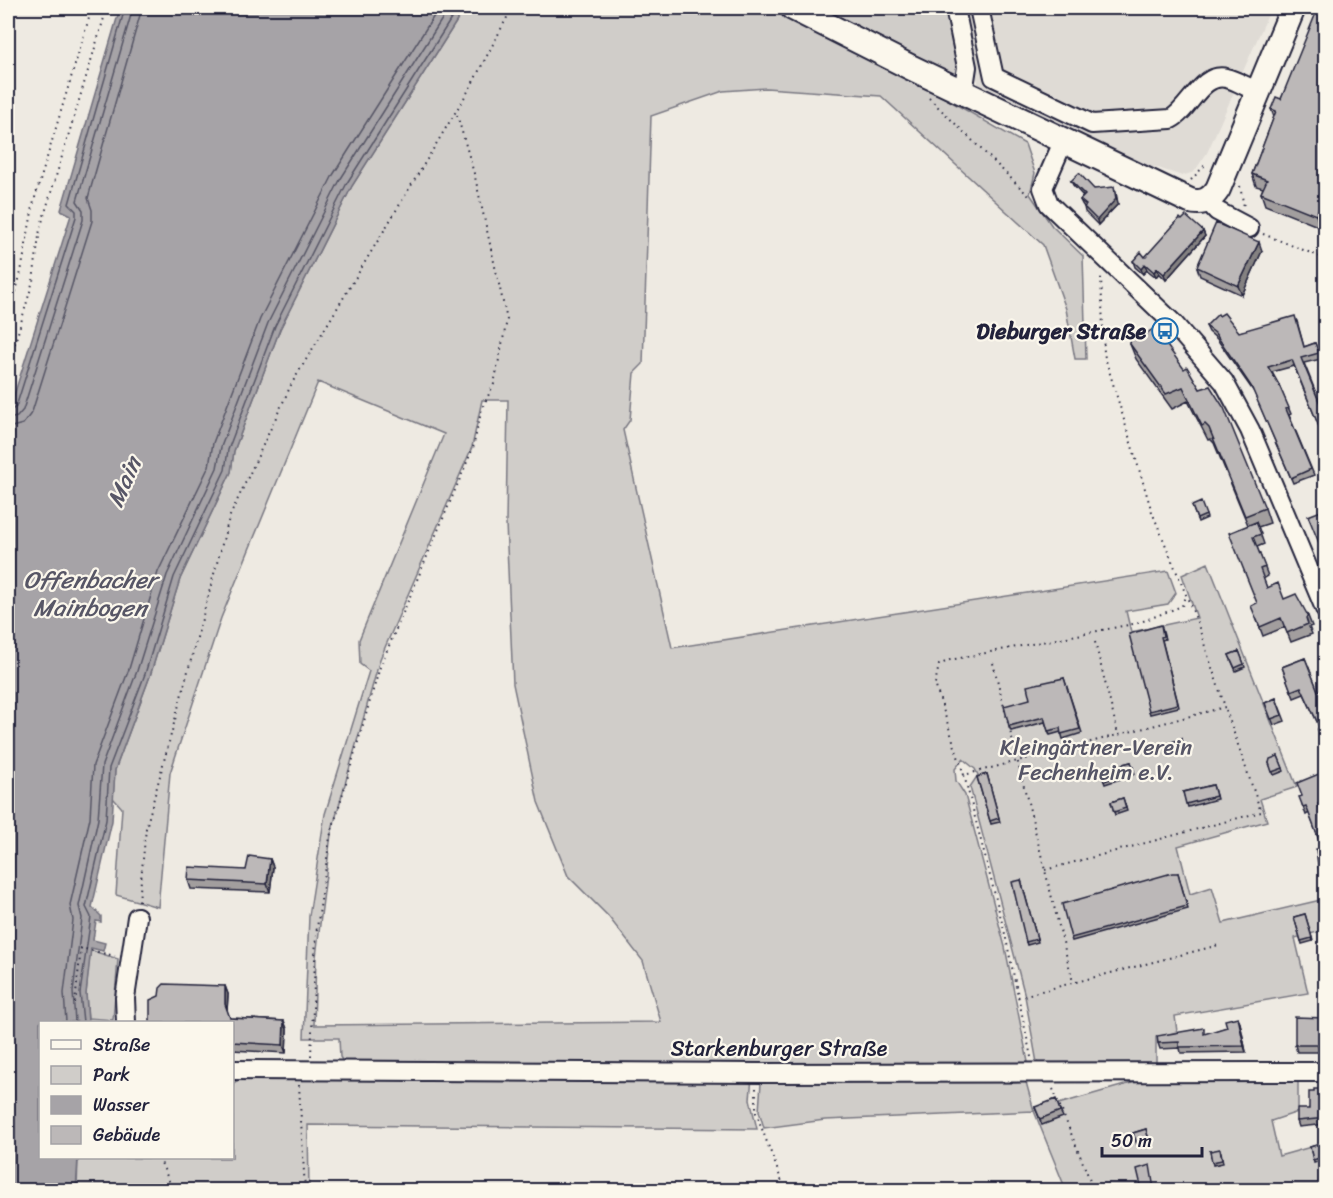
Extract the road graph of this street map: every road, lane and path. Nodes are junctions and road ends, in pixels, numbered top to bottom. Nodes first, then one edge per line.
1 (85, 8) edge
2 (107, 8) edge
3 (512, 8) edge
4 (794, 8) edge
5 (955, 8) edge
6 (979, 8) edge
7 (1293, 8) edge
8 (91, 9) edge
9 (922, 91) dead end
10 (1257, 91) junction
11 (963, 93) junction
12 (456, 111) junction
13 (1063, 142) junction
14 (1242, 182) dead end
15 (32, 192) dead end
16 (36, 194) junction
17 (1043, 195) junction
18 (1207, 200) junction
19 (23, 225) dead end
20 (28, 226) junction
21 (1249, 228) junction
22 (1326, 259) edge
23 (1111, 263) junction
24 (8, 320) edge
25 (8, 367) edge
26 (1185, 596) junction
27 (1325, 606) edge
28 (1095, 642) dead end
29 (993, 663) dead end
30 (1225, 707) junction
31 (1118, 734) junction
32 (1016, 760) junction
33 (964, 775) junction
34 (1046, 870) junction
35 (137, 917) joint
36 (1219, 945) dead end
37 (131, 962) junction
38 (1073, 982) junction
39 (1018, 997) junction
40 (75, 1003) dead end
41 (75, 1016) dead end
42 (75, 1021) edge
43 (126, 1021) edge
44 (234, 1070) edge
45 (305, 1070) junction
46 (1039, 1072) junction
47 (1326, 1072) edge
48 (759, 1073) junction
49 (159, 1159) edge
50 (172, 1191) edge
51 (305, 1191) edge
52 (785, 1191) edge
53 (1094, 1191) edge

1 - 8 path
2 - 25 path
3 - 12 path
4 - 11 main road
5 - 11 street
6 - 10 street
7 - 10 main road
8 - 16 path
9 - 17 path
10 - 18 main road
11 - 13 main road
12 - 35 path
12 - 45 path
13 - 17 street
13 - 18 main road
14 - 21 path
15 - 16 path
16 - 20 path
17 - 23 street
18 - 21 street
19 - 20 path
20 - 24 path
21 - 22 path
23 - 26 path
23 - 27 street
26 - 30 path
26 - 33 path
28 - 31 path
29 - 32 path
30 - 31 path
30 - 34 path
31 - 32 path
32 - 33 path
32 - 34 path
33 - 39 path
34 - 38 path
35 - 37 street
36 - 38 path
37 - 40 path
37 - 43 street
38 - 39 path
39 - 46 path
41 - 42 path
44 - 45 street, Starkenburger Straße
45 - 48 street, Starkenburger Straße
45 - 51 path
46 - 47 street, Starkenburger Straße
46 - 48 street, Starkenburger Straße
46 - 53 path
48 - 52 path
49 - 50 path

